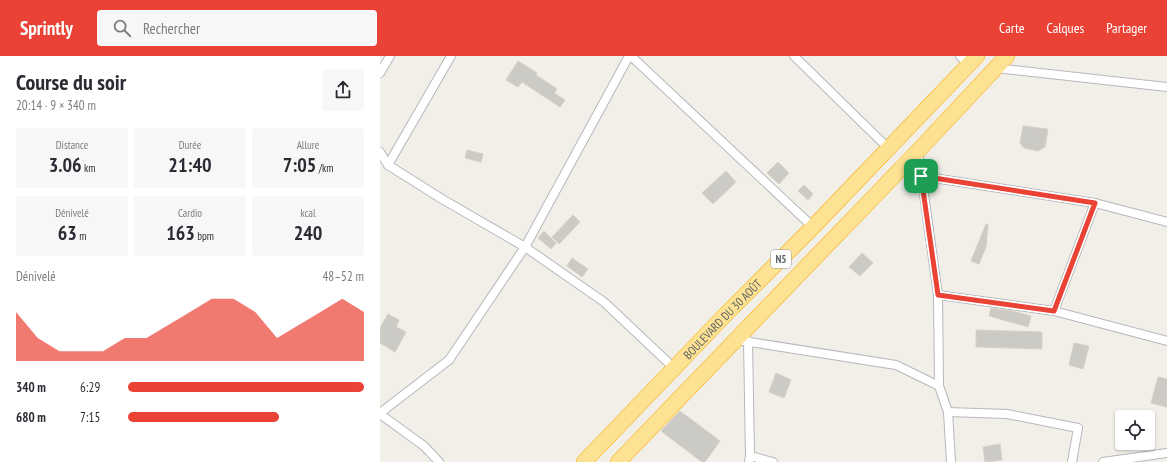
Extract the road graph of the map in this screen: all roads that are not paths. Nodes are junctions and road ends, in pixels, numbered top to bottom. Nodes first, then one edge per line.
1 (390, 56) edge
2 (451, 56) edge
3 (630, 56) edge
4 (794, 56) edge
5 (1007, 56) edge
6 (968, 59) edge
7 (996, 68) junction
8 (380, 73) edge
9 (1167, 87) edge
10 (888, 148) junction
11 (918, 151) junction
12 (380, 152) edge
13 (388, 165) junction
14 (921, 176) junction
15 (1095, 203) junction
16 (1167, 222) edge
17 (813, 227) junction
18 (525, 247) junction
19 (938, 295) junction
20 (1054, 311) junction
21 (742, 341) junction
22 (1167, 341) edge
23 (674, 368) junction
24 (938, 386) junction
25 (948, 412) junction
26 (380, 413) edge
27 (1167, 453) edge
28 (749, 459) edge
29 (439, 462) edge
30 (584, 462) edge
31 (618, 462) edge
32 (773, 462) edge
33 (951, 462) edge
34 (1072, 462) edge
35 (1103, 462) edge

1 - 8 street
2 - 13 street
3 - 17 street
3 - 18 street
4 - 10 street
5 - 7 highway, BOULEVARD DU 30 AOÛT / N5
6 - 10 highway, BOULEVARD DU 30 AOÛT / N5
7 - 9 street
7 - 11 highway, BOULEVARD DU 30 AOÛT / N5
10 - 17 highway, BOULEVARD DU 30 AOÛT / N5
11 - 14 street
11 - 21 highway, BOULEVARD DU 30 AOÛT / N5
12 - 13 street
13 - 18 street
14 - 15 street
14 - 19 street
15 - 16 street
15 - 20 street
17 - 23 highway, BOULEVARD DU 30 AOÛT / N5
18 - 23 street
18 - 26 street
19 - 20 street
19 - 24 street
20 - 22 street
21 - 24 street
21 - 28 street
21 - 31 highway, BOULEVARD DU 30 AOÛT / N5
23 - 30 highway, BOULEVARD DU 30 AOÛT / N5
24 - 25 street
25 - 33 street
25 - 34 street
26 - 29 street
27 - 35 street
28 - 32 street

